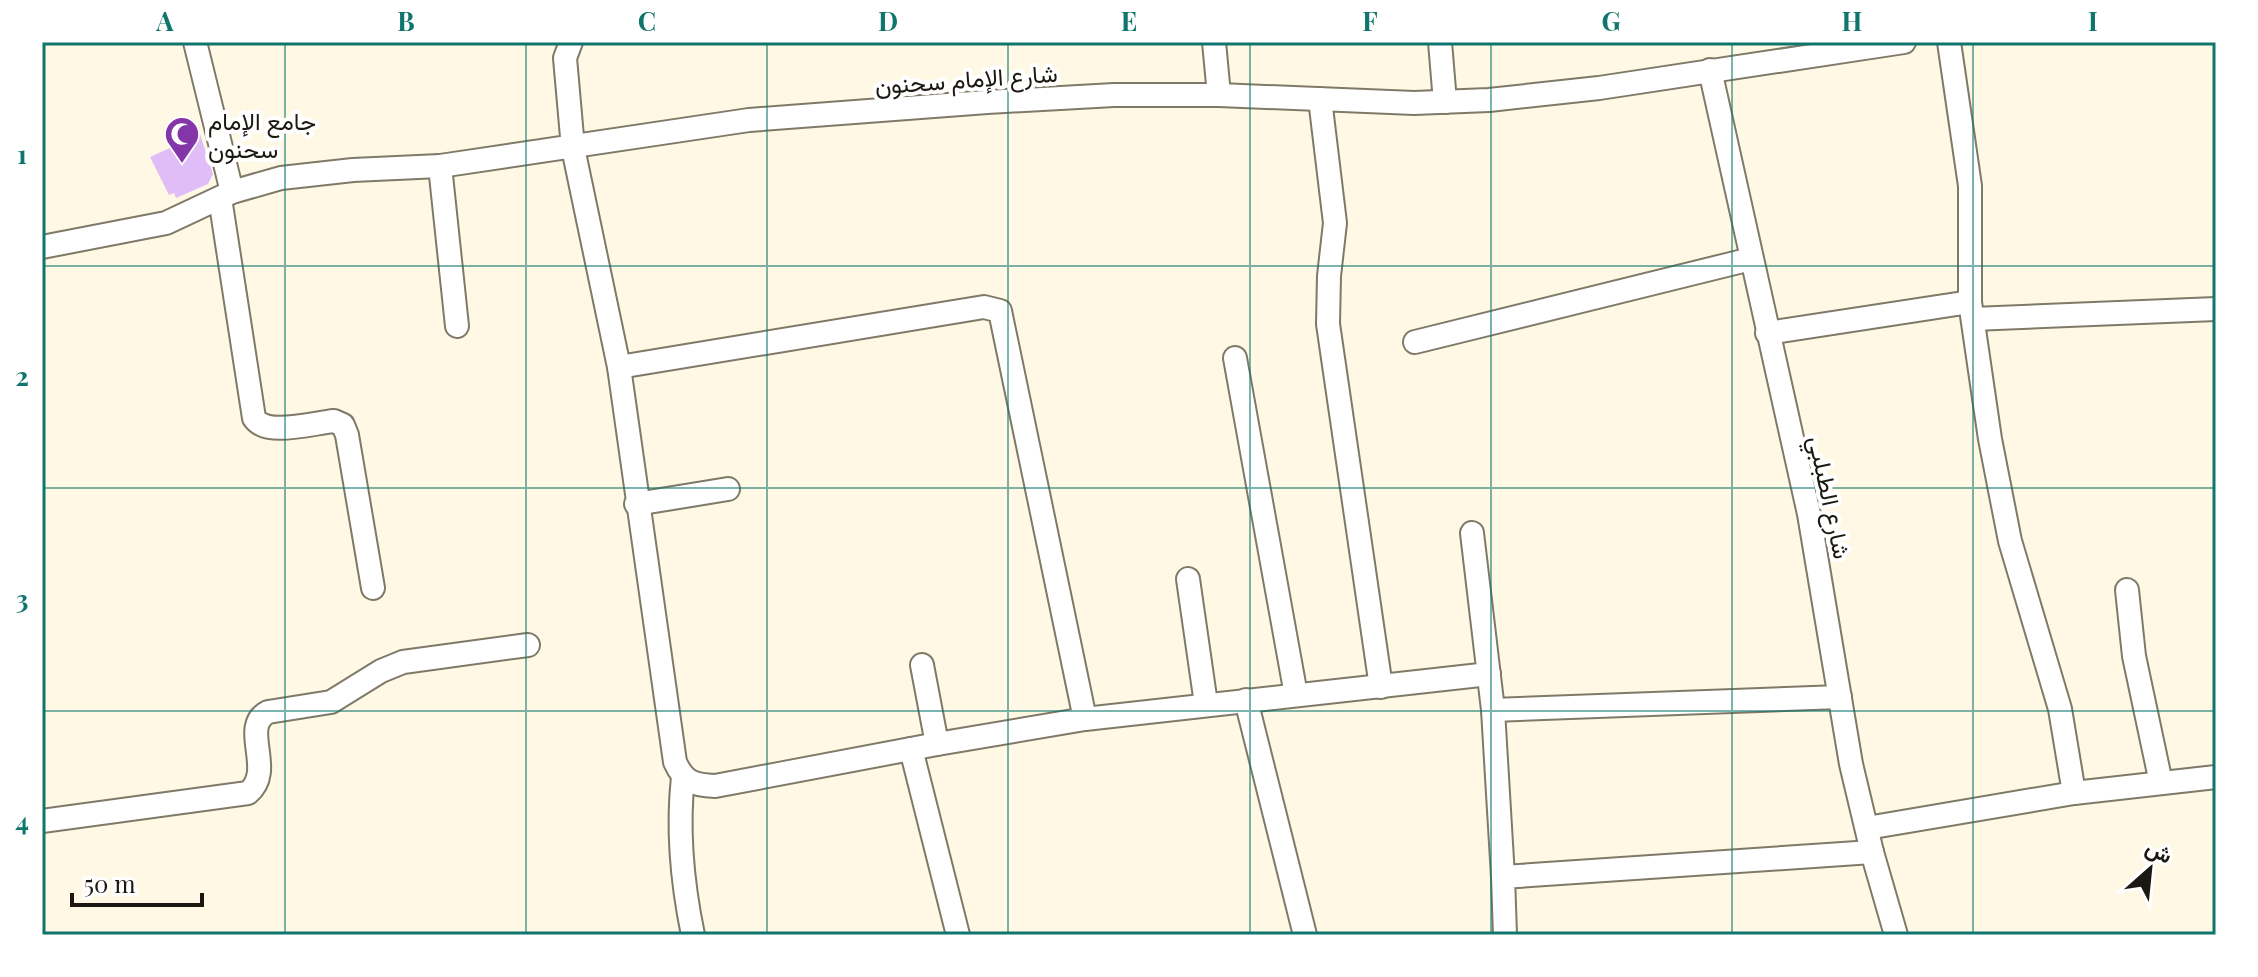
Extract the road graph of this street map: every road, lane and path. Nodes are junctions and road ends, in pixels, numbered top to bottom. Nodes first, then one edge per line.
1 (195, 42) edge
2 (571, 42) edge
3 (1214, 42) edge
4 (1440, 42) edge
5 (1904, 42) edge
6 (1949, 42) edge
7 (1710, 70) junction
8 (1219, 95) junction
9 (1320, 99) junction
10 (1445, 102) junction
11 (573, 148) junction
12 (440, 166) junction
13 (226, 195) junction
14 (42, 247) edge
15 (1751, 259) junction
16 (2216, 309) edge
17 (1972, 310) junction
18 (457, 326) dead end
19 (1767, 333) junction
20 (1415, 342) dead end
21 (1235, 358) dead end
22 (619, 367) junction
23 (728, 489) dead end
24 (636, 504) junction
25 (1472, 533) dead end
26 (1188, 579) dead end
27 (373, 588) dead end
28 (2127, 590) dead end
29 (528, 645) dead end
30 (922, 665) dead end
31 (1489, 674) junction
32 (1381, 687) junction
33 (1296, 695) junction
34 (1840, 697) junction
35 (1246, 700) junction
36 (1206, 704) junction
37 (1493, 710) junction
38 (1085, 719) junction
39 (937, 744) junction
40 (911, 749) junction
41 (683, 777) junction
42 (2216, 777) edge
43 (2161, 783) junction
44 (2074, 793) junction
45 (42, 821) edge
46 (1867, 828) junction
47 (1872, 852) junction
48 (1503, 877) junction
49 (693, 935) edge
50 (958, 935) edge
51 (1305, 935) edge
52 (1505, 935) edge
53 (1896, 935) edge

1 - 13 street
2 - 11 street
3 - 8 street
4 - 10 street
5 - 7 street, شارع الإمام سحنون
6 - 17 street
7 - 10 street, شارع الإمام سحنون
7 - 15 street, شارع الطبلبي
8 - 9 street, شارع الإمام سحنون
8 - 11 street, شارع الإمام سحنون
9 - 10 street, شارع الإمام سحنون
9 - 32 street
11 - 12 street, شارع الإمام سحنون
11 - 22 street
12 - 13 street, شارع الإمام سحنون
12 - 18 street
13 - 14 street, شارع الإمام سحنون
13 - 27 street
15 - 19 street, شارع الطبلبي
15 - 20 street
16 - 17 street
17 - 19 street
17 - 44 street
19 - 34 street, شارع الطبلبي
21 - 33 street
22 - 24 street
22 - 38 street
23 - 24 street
24 - 41 street
25 - 31 street
26 - 36 street
28 - 43 street
29 - 45 street
30 - 39 street
31 - 32 street
31 - 37 street
32 - 33 street
33 - 35 street
34 - 37 street
34 - 46 street, شارع الطبلبي
35 - 36 street
35 - 51 street
36 - 38 street
37 - 48 street
38 - 39 street
39 - 40 street
40 - 41 street
40 - 50 street
41 - 49 street
42 - 43 street
43 - 44 street
44 - 46 street
46 - 47 street, شارع الطبلبي
47 - 48 street
47 - 53 street, شارع الطبلبي
48 - 52 street

